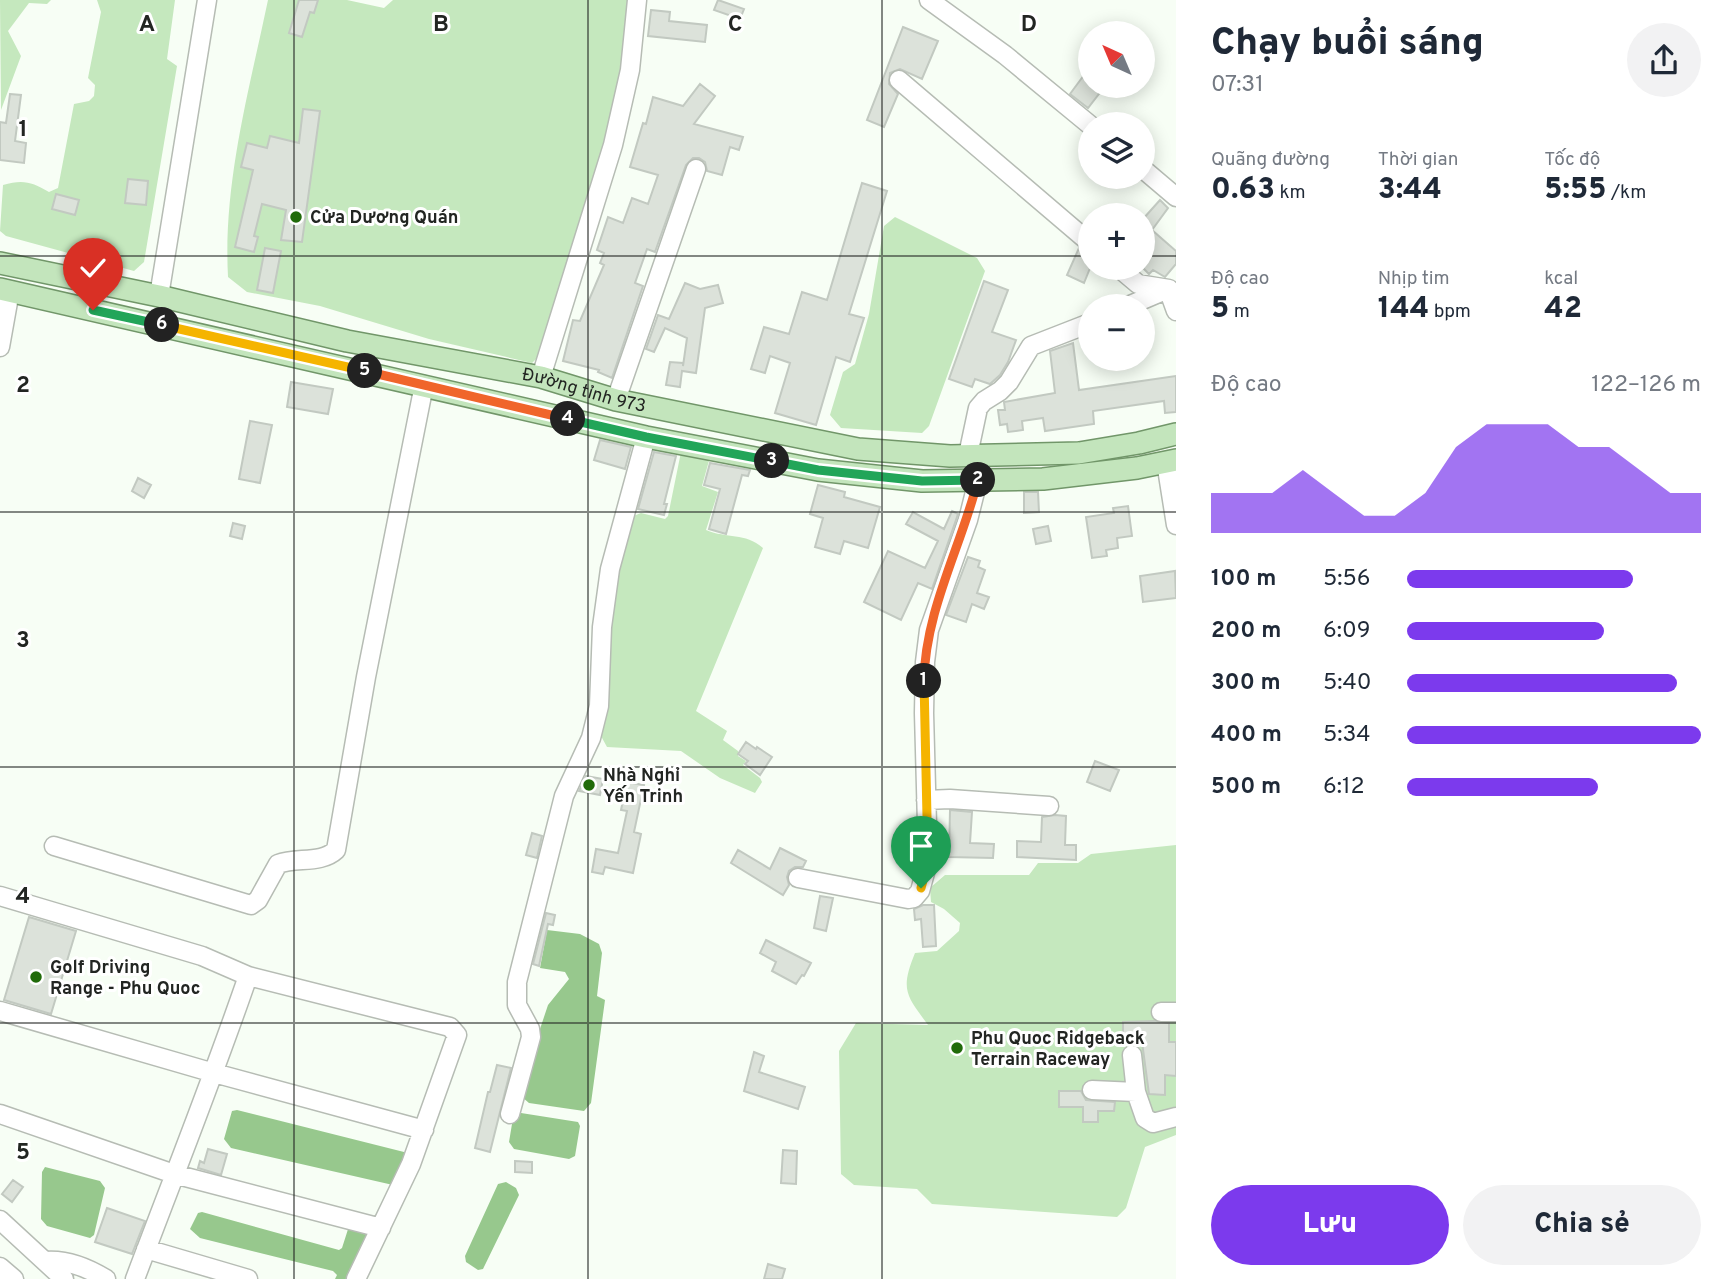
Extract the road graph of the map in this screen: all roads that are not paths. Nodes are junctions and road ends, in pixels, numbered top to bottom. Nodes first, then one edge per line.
1 (207, 0) edge
2 (637, 0) edge
3 (929, 0) edge
4 (899, 80) dead end
5 (1078, 115) edge
6 (696, 169) dead end
7 (1155, 179) edge
8 (1176, 197) edge
9 (1078, 233) edge
10 (0, 263) edge
11 (1133, 280) edge
12 (1172, 288) edge
13 (5, 290) edge
14 (1155, 295) edge
15 (159, 296) junction
16 (1176, 311) edge
17 (1078, 327) edge
18 (0, 347) edge
19 (541, 377) junction
20 (424, 385) junction
21 (616, 400) junction
22 (1176, 433) edge
23 (646, 437) junction
24 (968, 455) junction
25 (1171, 461) edge
26 (978, 480) junction
27 (1176, 525) edge
28 (926, 800) junction
29 (1049, 806) dead end
30 (54, 846) dead end
31 (798, 878) dead end
32 (0, 896) edge
33 (248, 976) junction
34 (0, 1011) edge
35 (1132, 1055) dead end
36 (214, 1073) junction
37 (1092, 1090) dead end
38 (1136, 1092) junction
39 (0, 1114) edge
40 (510, 1114) dead end
41 (1176, 1117) edge
42 (424, 1130) junction
43 (173, 1174) junction
44 (0, 1220) edge
45 (381, 1228) junction
46 (146, 1249) junction
47 (45, 1261) junction
48 (0, 1266) edge
49 (14, 1279) edge
50 (64, 1279) edge
51 (106, 1279) edge
52 (135, 1279) edge
53 (248, 1279) edge
54 (356, 1279) edge

1 - 15 street
2 - 19 street
3 - 5 street
4 - 9 street
6 - 21 street
7 - 8 street
10 - 15 main road, Đường tỉnh 973
11 - 12 street
12 - 14 street
12 - 16 street
13 - 18 street
13 - 20 main road, Đường tỉnh 973
15 - 19 main road, Đường tỉnh 973
17 - 24 street
19 - 21 main road, Đường tỉnh 973
20 - 23 main road, Đường tỉnh 973
20 - 30 street
21 - 24 main road, Đường tỉnh 973
22 - 24 main road, Đường tỉnh 973
23 - 26 main road, Đường tỉnh 973
23 - 40 street
25 - 26 main road, Đường tỉnh 973
25 - 27 street
26 - 28 street
28 - 29 street
28 - 31 street
32 - 33 street
33 - 36 street
33 - 42 street
34 - 36 street
35 - 38 street
36 - 42 street
36 - 43 street
37 - 38 street
38 - 41 street
39 - 43 street
42 - 45 street
43 - 45 street
43 - 46 street
44 - 47 street
45 - 54 street
46 - 52 street
46 - 53 street
47 - 50 street
47 - 51 street
48 - 49 street

